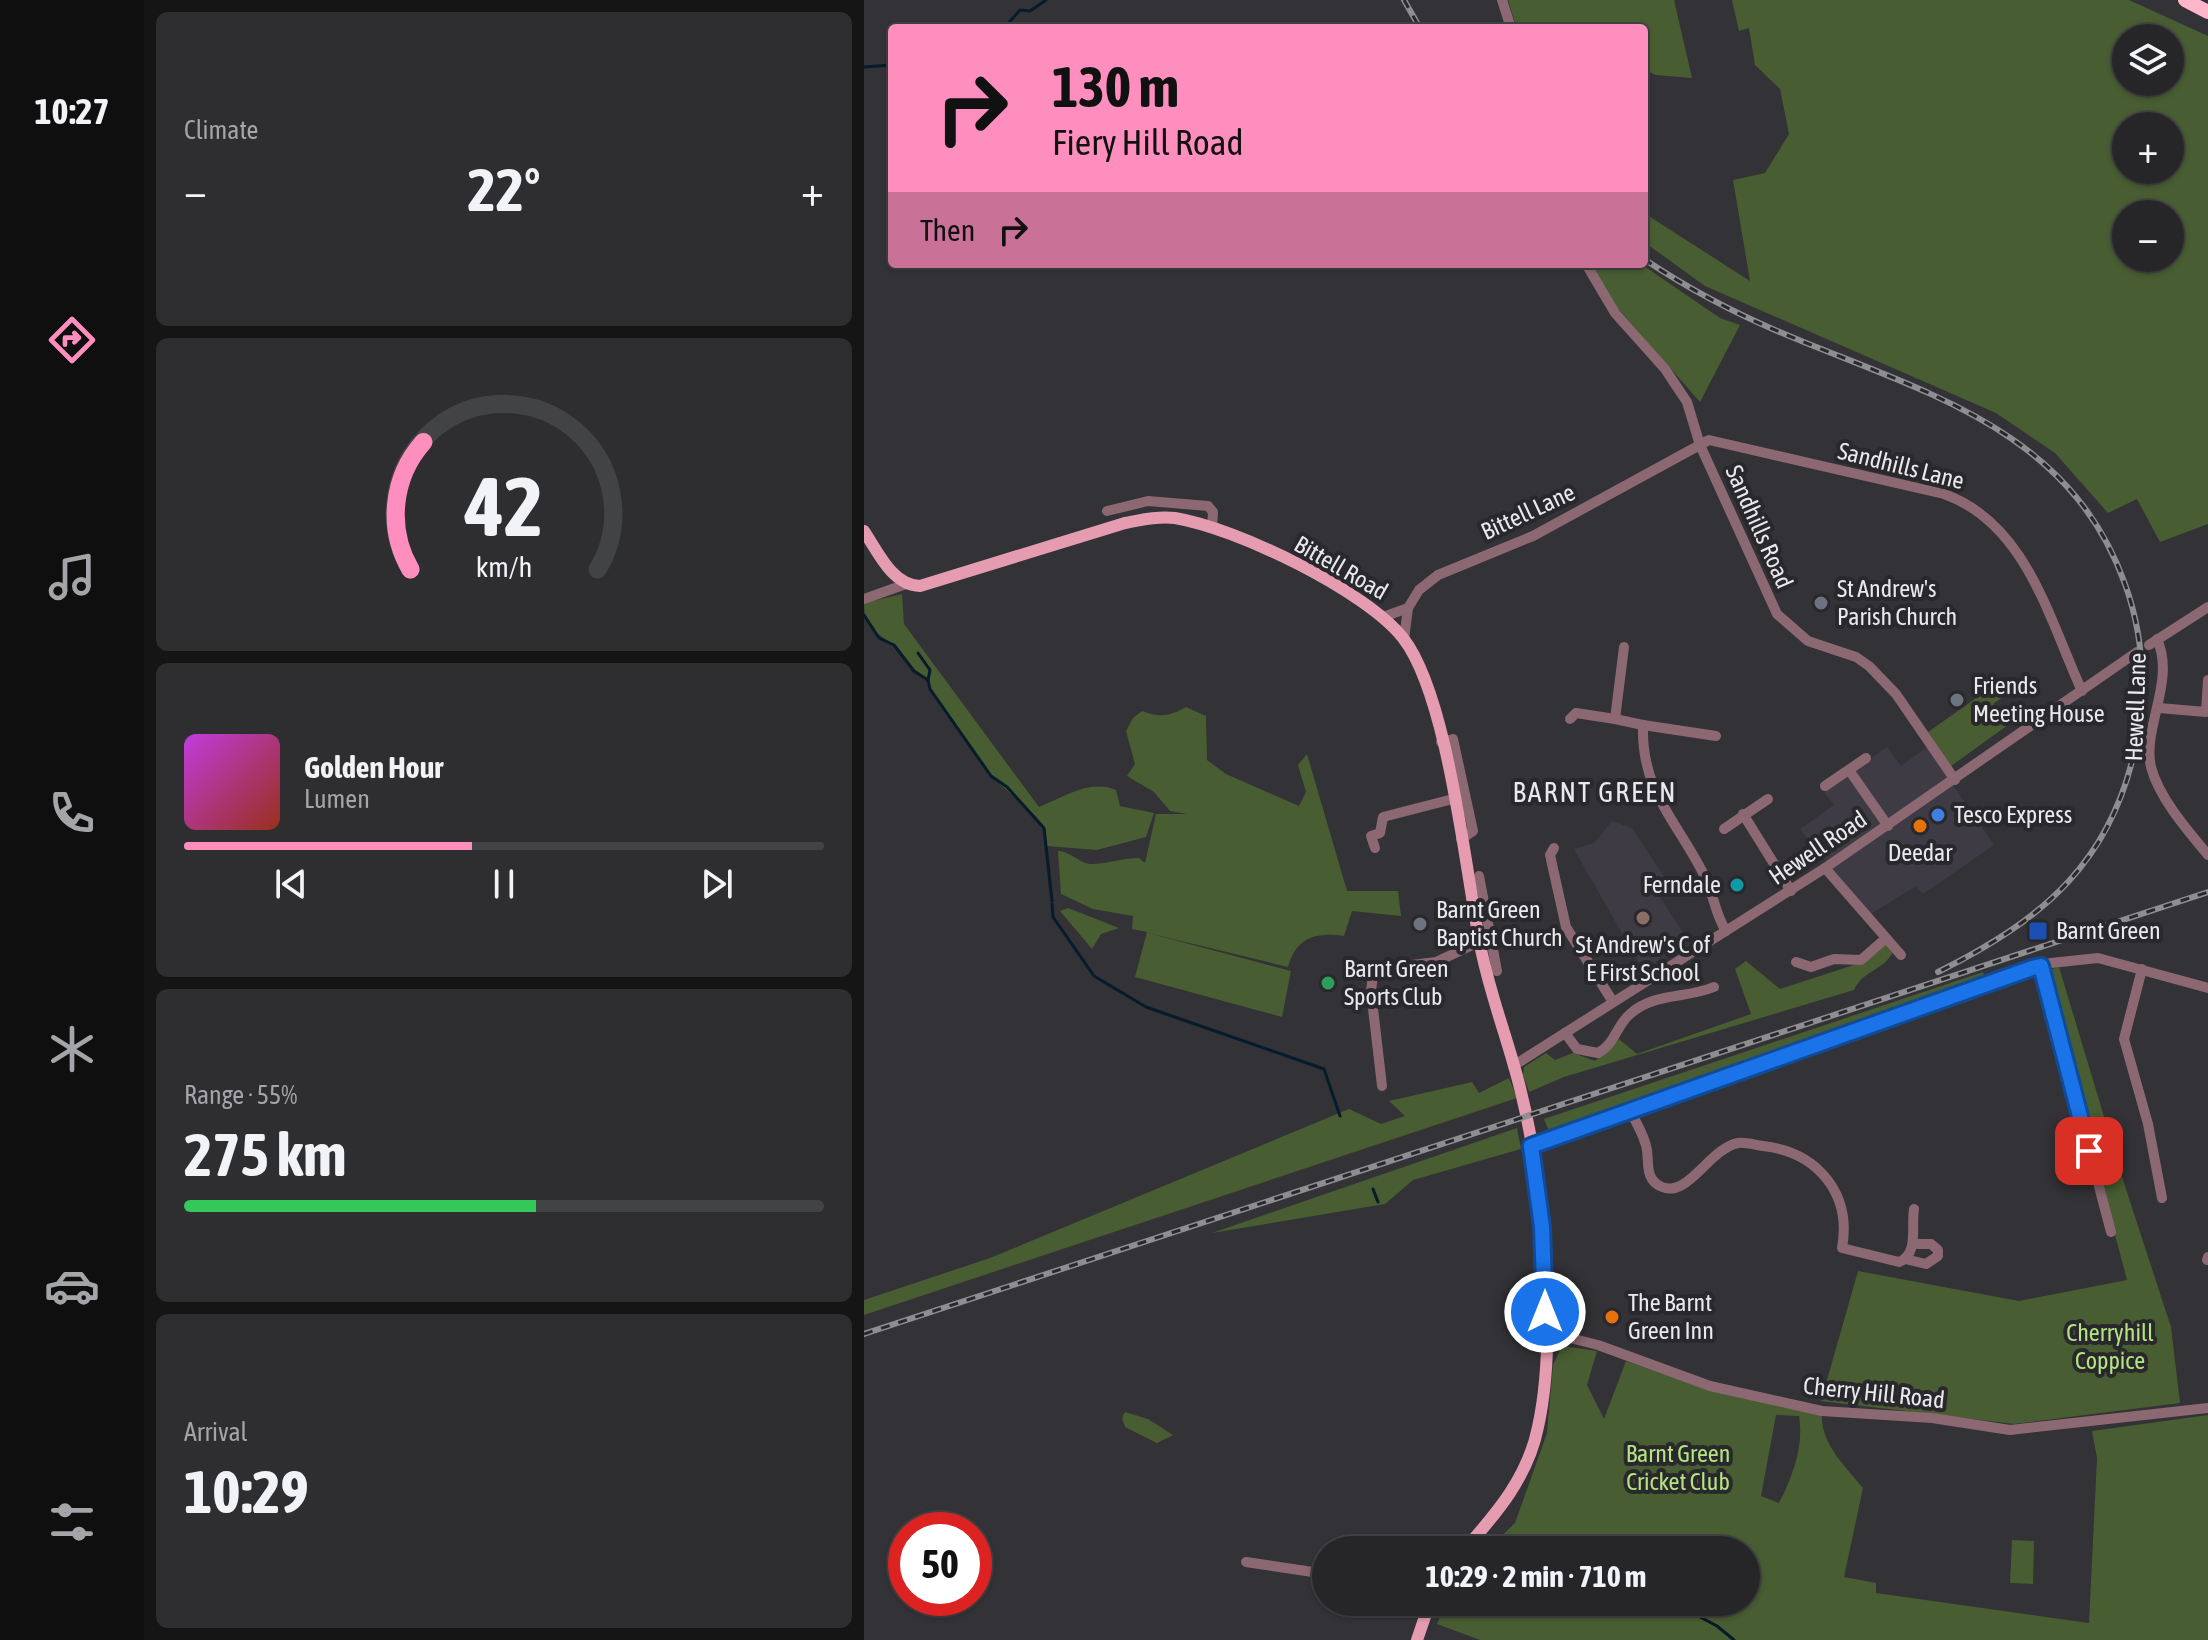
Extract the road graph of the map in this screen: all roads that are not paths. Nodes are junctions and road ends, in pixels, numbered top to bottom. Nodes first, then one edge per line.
1 (1502, 0) edge
2 (2185, 0) edge
3 (2208, 12) edge
4 (1510, 24) edge
5 (1588, 268) edge
6 (1700, 445) junction
7 (1107, 511) dead end
8 (1212, 527) junction
9 (864, 531) edge
10 (906, 584) junction
11 (864, 599) edge
12 (2208, 607) edge
13 (1408, 608) junction
14 (1383, 617) junction
15 (1404, 639) junction
16 (1624, 647) dead end
17 (2137, 652) dead end
18 (2208, 680) edge
19 (2082, 691) junction
20 (2159, 708) junction
21 (1570, 719) dead end
22 (1615, 719) junction
23 (1643, 725) junction
24 (1716, 736) dead end
25 (1441, 742) junction
26 (1866, 758) dead end
27 (1849, 770) junction
28 (1955, 780) junction
29 (1825, 786) dead end
30 (1453, 799) junction
31 (1768, 799) dead end
32 (1743, 814) junction
33 (1888, 826) junction
34 (1724, 829) dead end
35 (1461, 839) junction
36 (1375, 848) dead end
37 (1554, 848) dead end
38 (2208, 855) edge
39 (1825, 868) junction
40 (1479, 876) dead end
41 (1791, 891) junction
42 (1478, 901) junction
43 (1726, 931) junction
44 (1885, 939) junction
45 (1479, 942) junction
46 (1901, 955) dead end
47 (1796, 962) dead end
48 (2041, 966) junction
49 (2142, 969) junction
50 (1495, 975) junction
51 (2208, 988) edge
52 (1709, 994) dead end
53 (1613, 1002) junction
54 (1565, 1033) junction
55 (1513, 1066) junction
56 (1382, 1086) dead end
57 (1630, 1110) junction
58 (1531, 1146) junction
59 (2162, 1198) dead end
60 (1914, 1209) dead end
61 (2111, 1232) dead end
62 (1914, 1244) junction
63 (1905, 1259) junction
64 (1546, 1332) junction
65 (2208, 1408) edge
66 (1476, 1536) edge
67 (1246, 1562) dead end
68 (1312, 1572) edge
69 (1425, 1616) edge
70 (1417, 1640) edge

1 - 4 street
2 - 3 highway
5 - 6 street, Sandhills Road
6 - 13 street, Bittell Lane
6 - 19 street, Sandhills Lane
6 - 28 street, Sandhills Road
7 - 8 street
8 - 10 main road, Bittell Road
8 - 14 main road, Bittell Road
9 - 10 main road
10 - 11 street
12 - 20 street, Hewell Lane
13 - 14 street
13 - 15 street
14 - 15 main road, Bittell Road
15 - 25 main road, Bittell Road
16 - 22 street
17 - 19 street, Hewell Road
18 - 20 street
19 - 28 street, Hewell Road
20 - 38 street, Hewell Lane
21 - 22 street
22 - 23 street
23 - 24 street
23 - 43 street
25 - 30 main road, Bittell Road
25 - 35 street
26 - 27 street
27 - 29 street
27 - 33 street
28 - 33 street, Hewell Road
30 - 35 main road, Bittell Road
30 - 36 street
31 - 32 street
32 - 34 street
32 - 41 street
33 - 39 street, Hewell Road
35 - 42 main road, Bittell Road
37 - 53 street
39 - 41 street, Hewell Road
39 - 44 street
40 - 42 street
41 - 43 street, Hewell Road
42 - 45 main road, Bittell Road
42 - 50 street
43 - 53 street, Hewell Road
44 - 46 street
44 - 47 street
45 - 50 main road, Bittell Road
45 - 56 street
48 - 49 street
48 - 57 street
48 - 61 street
49 - 51 street
49 - 59 street
50 - 55 main road, Bittell Road
52 - 54 street
53 - 54 street, Hewell Road
54 - 55 street, Hewell Road
55 - 58 main road, Bittell Road
57 - 58 street
57 - 63 street
58 - 64 main road, Bittell Road
60 - 62 street
62 - 63 street
62 - 63 street
64 - 65 street, Cherry Hill Road
64 - 66 main road, Bittell Road
67 - 68 street
69 - 70 main road

